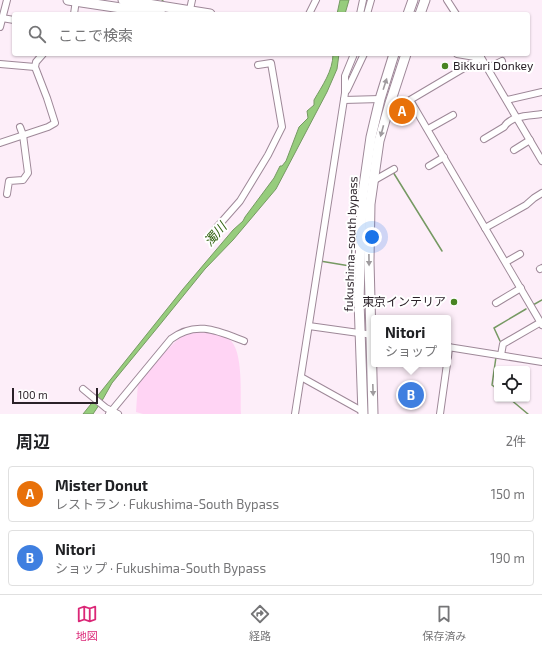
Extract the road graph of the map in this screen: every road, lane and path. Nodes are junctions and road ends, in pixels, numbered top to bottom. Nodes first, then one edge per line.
1 (7, 0) edge
2 (73, 0) edge
3 (192, 0) edge
4 (316, 0) edge
5 (363, 0) edge
6 (370, 0) edge
7 (413, 0) edge
8 (425, 0) edge
9 (447, 0) edge
10 (120, 2) edge
11 (74, 12) edge
12 (154, 12) edge
13 (189, 12) edge
14 (310, 12) edge
15 (360, 12) edge
16 (368, 12) edge
17 (409, 12) edge
18 (421, 12) edge
19 (455, 12) edge
20 (2, 18) junction
21 (12, 20) edge
22 (0, 27) edge
23 (42, 56) edge
24 (353, 56) edge
25 (363, 56) edge
26 (393, 56) edge
27 (405, 56) edge
28 (480, 56) edge
29 (502, 61) dead end
30 (0, 64) edge
31 (258, 64) dead end
32 (35, 67) junction
33 (488, 68) junction
34 (542, 92) edge
35 (345, 96) junction
36 (380, 99) junction
37 (507, 100) junction
38 (542, 114) edge
39 (453, 115) dead end
40 (517, 118) junction
41 (20, 127) dead end
42 (428, 129) junction
43 (23, 135) junction
44 (484, 139) dead end
45 (530, 140) junction
46 (0, 143) edge
47 (542, 145) edge
48 (535, 149) junction
49 (514, 150) dead end
50 (444, 157) junction
51 (542, 160) edge
52 (429, 166) dead end
53 (394, 169) dead end
54 (373, 181) junction
55 (542, 193) edge
56 (7, 194) dead end
57 (485, 228) junction
58 (210, 235) dead end
59 (520, 254) dead end
60 (506, 262) junction
61 (521, 288) junction
62 (496, 303) dead end
63 (371, 315) edge
64 (541, 324) edge
65 (310, 326) junction
66 (360, 333) junction
67 (371, 335) edge
68 (244, 341) dead end
69 (451, 347) edge
70 (501, 356) junction
71 (542, 362) edge
72 (372, 367) edge
73 (447, 367) edge
74 (301, 377) junction
75 (83, 389) dead end
76 (109, 411) edge
77 (362, 412) edge
78 (118, 414) edge
79 (295, 414) edge
80 (373, 414) edge
81 (440, 414) edge

1 - 20 street
2 - 10 highway
2 - 11 street
3 - 13 street
4 - 14 street
5 - 15 street
6 - 16 street
7 - 17 highway
8 - 18 highway
9 - 19 street
10 - 12 highway
10 - 13 highway
20 - 21 street
20 - 22 street
23 - 32 street
24 - 35 street
25 - 35 street
36 -> 26 highway, fukushima-south bypass
27 -> 54 highway, fukushima-south bypass
28 - 33 street
28 - 42 street
29 - 33 street
30 - 32 street
31 - 58 street
32 - 43 street
33 - 37 street
34 - 37 street
35 - 36 street
35 - 65 street
36 - 66 highway, fukushima-south bypass
37 - 40 street
38 - 40 street
39 - 42 street
40 - 44 street
40 - 45 street
41 - 43 street
42 - 50 street
43 - 46 street
43 - 56 street
45 - 48 street
45 - 49 street
47 - 48 street
48 - 51 street
50 - 52 street
50 - 57 street
53 - 54 street
54 -> 63 highway, fukushima-south bypass
55 - 57 street
57 - 60 street
59 - 60 street
60 - 61 street
61 - 62 street
61 - 64 street
64 - 70 street
65 - 66 street
65 - 74 street
66 - 67 street
66 - 77 highway, fukushima-south bypass
68 - 76 street
69 - 70 street
70 - 71 street
72 -> 80 highway, fukushima-south bypass
73 - 81 street
74 - 77 street
74 - 79 street
75 - 76 street
76 - 78 street

